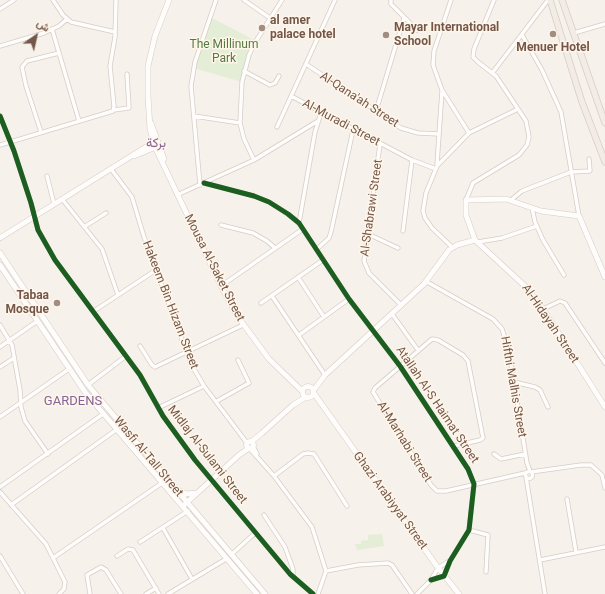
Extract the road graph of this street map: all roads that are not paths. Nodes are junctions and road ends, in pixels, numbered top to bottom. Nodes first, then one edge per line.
1 (14, 0) edge
2 (53, 0) edge
3 (116, 0) edge
4 (168, 0) edge
5 (216, 0) edge
6 (244, 0) edge
7 (282, 0) edge
8 (336, 0) edge
9 (391, 0) edge
10 (451, 0) edge
11 (494, 0) edge
12 (549, 0) edge
13 (562, 0) edge
14 (0, 9) edge
15 (270, 18) junction
16 (404, 18) junction
17 (67, 19) junction
18 (605, 24) edge
19 (52, 29) junction
20 (417, 30) dead end
21 (115, 32) junction
22 (574, 33) junction
23 (522, 35) junction
24 (0, 46) edge
25 (59, 53) junction
26 (306, 64) junction
27 (244, 71) junction
28 (493, 72) junction
29 (127, 74) dead end
30 (279, 76) dead end
31 (442, 90) junction
32 (291, 96) junction
33 (518, 109) junction
34 (114, 110) junction
35 (376, 111) junction
36 (321, 113) junction
37 (0, 116) edge
38 (194, 116) junction
39 (79, 121) junction
40 (318, 121) junction
41 (240, 123) junction
42 (605, 123) edge
43 (277, 127) dead end
44 (353, 130) junction
45 (41, 132) junction
46 (468, 133) junction
47 (439, 134) junction
48 (10, 142) junction
49 (156, 144) junction
50 (380, 144) junction
51 (0, 145) edge
52 (143, 152) junction
53 (159, 156) junction
54 (128, 158) junction
55 (588, 159) dead end
56 (254, 160) junction
57 (412, 160) junction
58 (605, 162) edge
59 (165, 167) junction
60 (436, 167) junction
61 (111, 169) junction
62 (572, 172) junction
63 (47, 176) dead end
64 (204, 184) junction
65 (200, 185) junction
66 (177, 195) junction
67 (62, 200) junction
68 (466, 200) junction
69 (511, 200) junction
70 (54, 204) junction
71 (532, 208) junction
72 (106, 213) dead end
73 (579, 216) junction
74 (34, 217) junction
75 (299, 223) junction
76 (221, 225) dead end
77 (537, 226) junction
78 (84, 227) junction
79 (303, 229) junction
80 (402, 231) dead end
81 (368, 234) junction
82 (0, 238) edge
83 (477, 241) junction
84 (452, 247) junction
85 (275, 248) junction
86 (398, 248) dead end
87 (317, 249) junction
88 (0, 252) edge
89 (323, 260) junction
90 (0, 265) edge
91 (156, 270) junction
92 (564, 275) dead end
93 (298, 277) junction
94 (605, 277) edge
95 (427, 282) junction
96 (221, 286) junction
97 (118, 295) junction
98 (272, 296) junction
99 (349, 299) junction
100 (261, 303) dead end
101 (400, 306) junction
102 (543, 309) junction
103 (94, 311) junction
104 (392, 314) junction
105 (324, 317) junction
106 (36, 322) junction
107 (0, 325) edge
108 (243, 325) junction
109 (374, 331) junction
110 (299, 335) junction
111 (10, 340) junction
112 (140, 346) dead end
113 (0, 347) edge
114 (418, 350) junction
115 (186, 352) junction
116 (126, 356) junction
117 (14, 358) junction
118 (238, 360) dead end
119 (605, 363) edge
120 (400, 366) junction
121 (0, 367) edge
122 (69, 370) junction
123 (324, 376) junction
124 (514, 382) junction
125 (88, 385) junction
126 (204, 386) junction
127 (306, 392) junction
128 (313, 392) junction
129 (217, 401) junction
130 (20, 403) junction
131 (322, 406) junction
132 (548, 407) dead end
133 (605, 407) edge
134 (158, 408) junction
135 (103, 414) junction
136 (0, 417) edge
137 (116, 430) junction
138 (250, 445) junction
139 (454, 446) junction
140 (48, 454) junction
141 (494, 454) dead end
142 (525, 454) junction
143 (528, 475) junction
144 (274, 476) junction
145 (212, 481) junction
146 (162, 483) junction
147 (474, 484) junction
148 (0, 487) edge
149 (174, 488) junction
150 (605, 488) edge
151 (201, 490) junction
152 (0, 492) edge
153 (567, 499) dead end
154 (187, 503) junction
155 (11, 505) junction
156 (347, 506) dead end
157 (191, 509) junction
158 (184, 510) junction
159 (264, 515) dead end
160 (163, 528) junction
161 (469, 530) junction
162 (255, 533) junction
163 (140, 542) dead end
164 (605, 547) edge
165 (576, 552) junction
166 (231, 555) junction
167 (0, 556) edge
168 (117, 556) dead end
169 (53, 558) junction
170 (226, 559) junction
171 (450, 560) junction
172 (540, 560) junction
173 (438, 568) junction
174 (326, 571) junction
175 (486, 572) dead end
176 (444, 576) junction
177 (293, 578) junction
178 (192, 579) junction
179 (431, 580) junction
180 (156, 588) junction
181 (22, 593) edge
182 (59, 594) edge
183 (90, 594) edge
184 (121, 594) edge
185 (146, 594) edge
186 (159, 594) edge
187 (168, 594) edge
188 (257, 594) edge
189 (265, 594) edge
190 (313, 594) edge
191 (318, 594) edge
192 (412, 594) edge
193 (417, 594) edge
194 (459, 594) edge
195 (545, 594) edge

1 - 14 street
2 - 17 street
3 - 21 street
4 - 49 street, Mousa Al-Saket Street
5 - 38 street
6 - 15 street
7 - 15 street
8 - 26 street
9 - 16 street
10 - 31 street
11 - 28 street
12 - 23 street
12 - 58 main road
13 - 22 main road
15 - 27 street
16 - 20 street
16 - 35 street
17 - 19 street
17 - 21 street
18 - 22 street
19 - 24 street
19 - 25 street
21 - 34 street
22 - 42 main road
23 - 28 street
23 - 62 street
25 - 39 street
25 - 45 street
26 - 32 street
26 - 35 street, Al-Qana'ah Street
27 - 30 street
27 - 41 street
28 - 33 street
29 - 34 street
31 - 46 street
31 - 47 street
32 - 36 street, Al-Muradi Street
32 - 43 street
33 - 46 street
33 - 68 street
34 - 39 street
35 - 47 street, Al-Qana'ah Street
36 - 40 street
36 - 44 street, Al-Muradi Street
37 - 48 street, Midlaj Al-Sulami Street
38 - 41 street
38 - 65 street
39 - 45 street
40 - 56 street
40 - 75 street
41 - 56 street
44 - 50 street, Al-Muradi Street
44 - 87 street
45 - 48 street
46 - 60 street
47 - 60 street
48 - 51 street
48 - 74 street, Midlaj Al-Sulami Street
49 - 52 street
49 - 53 street, Mousa Al-Saket Street
49 - 54 street
49 - 59 street, Mousa Al-Saket Street
50 - 57 street, Al-Muradi Street
50 - 81 street, Al-Shabrawi Street
52 - 53 street
52 - 54 street
53 - 59 street, Mousa Al-Saket Street
54 - 61 street
55 - 62 street
56 - 64 street
57 - 60 street, Al-Muradi Street
57 - 80 street
59 - 66 street, Mousa Al-Saket Street
60 - 84 street
61 - 67 street
61 - 91 street, Hakeem Bin Hizam Street
62 - 69 street
62 - 73 street
63 - 70 street
64 - 65 street
64 - 75 street, Atallah Al-S Haimat Street
65 - 66 street
66 - 96 street, Mousa Al-Saket Street
67 - 70 street
67 - 78 street
68 - 69 street
68 - 83 street, Al-Hidayah Street
69 - 71 street
70 - 74 street
71 - 73 street
71 - 77 street
72 - 78 street
73 - 94 street
74 - 82 street
74 - 103 street, Midlaj Al-Sulami Street
75 - 79 street, Atallah Al-S Haimat Street
76 - 85 street
77 - 83 street
77 - 92 street
78 - 97 street
79 - 85 street
79 - 87 street, Atallah Al-S Haimat Street
81 - 86 street
81 - 101 street, Al-Shabrawi Street
83 - 84 street
83 - 102 street, Al-Hidayah Street
84 - 95 street
85 - 96 street
87 - 89 street, Atallah Al-S Haimat Street
88 - 125 street, Wasfi Al-Tall Street
89 - 93 street
89 - 99 street, Atallah Al-S Haimat Street
90 - 106 street, Wasfi Al-Tall Street
91 - 97 street
91 - 115 street, Hakeem Bin Hizam Street
93 - 98 street
93 - 105 street
95 - 101 street
95 - 124 street, Hifthi Malhis Street
96 - 108 street, Mousa Al-Saket Street
97 - 103 street
98 - 100 street
98 - 110 street
99 - 105 street
99 - 109 street, Atallah Al-S Haimat Street
101 - 104 street
102 - 119 street
102 - 133 street, Al-Hidayah Street
103 - 116 street, Midlaj Al-Sulami Street
104 - 109 street
104 - 114 street
105 - 110 street
106 - 111 street
106 - 122 street, Wasfi Al-Tall Street
107 - 111 street
108 - 115 street
108 - 127 street, Mousa Al-Saket Street
109 - 120 street, Atallah Al-S Haimat Street
109 - 123 street
110 - 123 street
111 - 113 street
111 - 117 street
112 - 115 street
114 - 120 street
114 - 139 street
115 - 126 street, Hakeem Bin Hizam Street
116 - 125 street
116 - 134 street, Midlaj Al-Sulami Street
117 - 121 street
117 - 130 street
118 - 129 street
120 - 139 street, Atallah Al-S Haimat Street
120 - 147 street, Al-Marhabi Street
122 - 130 street
122 - 135 street, Wasfi Al-Tall Street
123 - 127 street
123 - 128 street
124 - 132 street
124 - 142 street, Hifthi Malhis Street
125 - 149 street, Wasfi Al-Tall Street
126 - 129 street, Hakeem Bin Hizam Street
126 - 134 street
127 - 128 street, Ghazi Arabiyyat Street
127 - 131 street, Ghazi Arabiyyat Street
127 - 138 street
128 - 131 street, Ghazi Arabiyyat Street
129 - 138 street, Hakeem Bin Hizam Street
130 - 136 street
130 - 140 street
131 - 173 street, Ghazi Arabiyyat Street
134 - 145 street, Midlaj Al-Sulami Street
135 - 137 street, Wasfi Al-Tall Street
135 - 140 street
137 - 146 street, Wasfi Al-Tall Street
137 - 155 street
138 - 144 street, Hakeem Bin Hizam Street
138 - 145 street
139 - 147 street, Atallah Al-S Haimat Street
140 - 148 street
141 - 142 street
142 - 143 street, Hifthi Malhis Street
143 - 147 street
143 - 150 street
143 - 172 street
144 - 156 street
144 - 174 street, Hakeem Bin Hizam Street
145 - 151 street
145 - 162 street, Midlaj Al-Sulami Street
146 - 158 street, Wasfi Al-Tall Street
146 - 169 street
147 - 161 street, Atallah Al-S Haimat Street
149 - 151 street
149 - 154 street, Wasfi Al-Tall Street
151 - 154 street
152 - 155 street
153 - 165 street
154 - 157 street, Wasfi Al-Tall Street
154 - 158 street
155 - 169 street
157 - 158 street
157 - 166 street, Wasfi Al-Tall Street
158 - 160 street
158 - 170 street, Wasfi Al-Tall Street
159 - 177 street
160 - 163 street
160 - 178 street
161 - 171 street, Atallah Al-S Haimat Street
161 - 175 street
162 - 166 street
162 - 177 street, Midlaj Al-Sulami Street
164 - 165 street
165 - 172 street
166 - 189 street, Wasfi Al-Tall Street
167 - 181 street
168 - 180 street
169 - 182 street
170 - 178 street
170 - 188 street, Wasfi Al-Tall Street
171 - 173 street, Atallah Al-S Haimat Street
171 - 176 street, Atallah Al-S Haimat Street
172 - 195 street
173 - 176 street, Ghazi Arabiyyat Street
173 - 179 street
174 - 191 street
174 - 192 street
176 - 179 street
176 - 194 street, Ghazi Arabiyyat Street
177 - 190 street, Midlaj Al-Sulami Street
178 - 187 street
179 - 193 street
180 - 185 street
180 - 186 street
183 - 184 street

